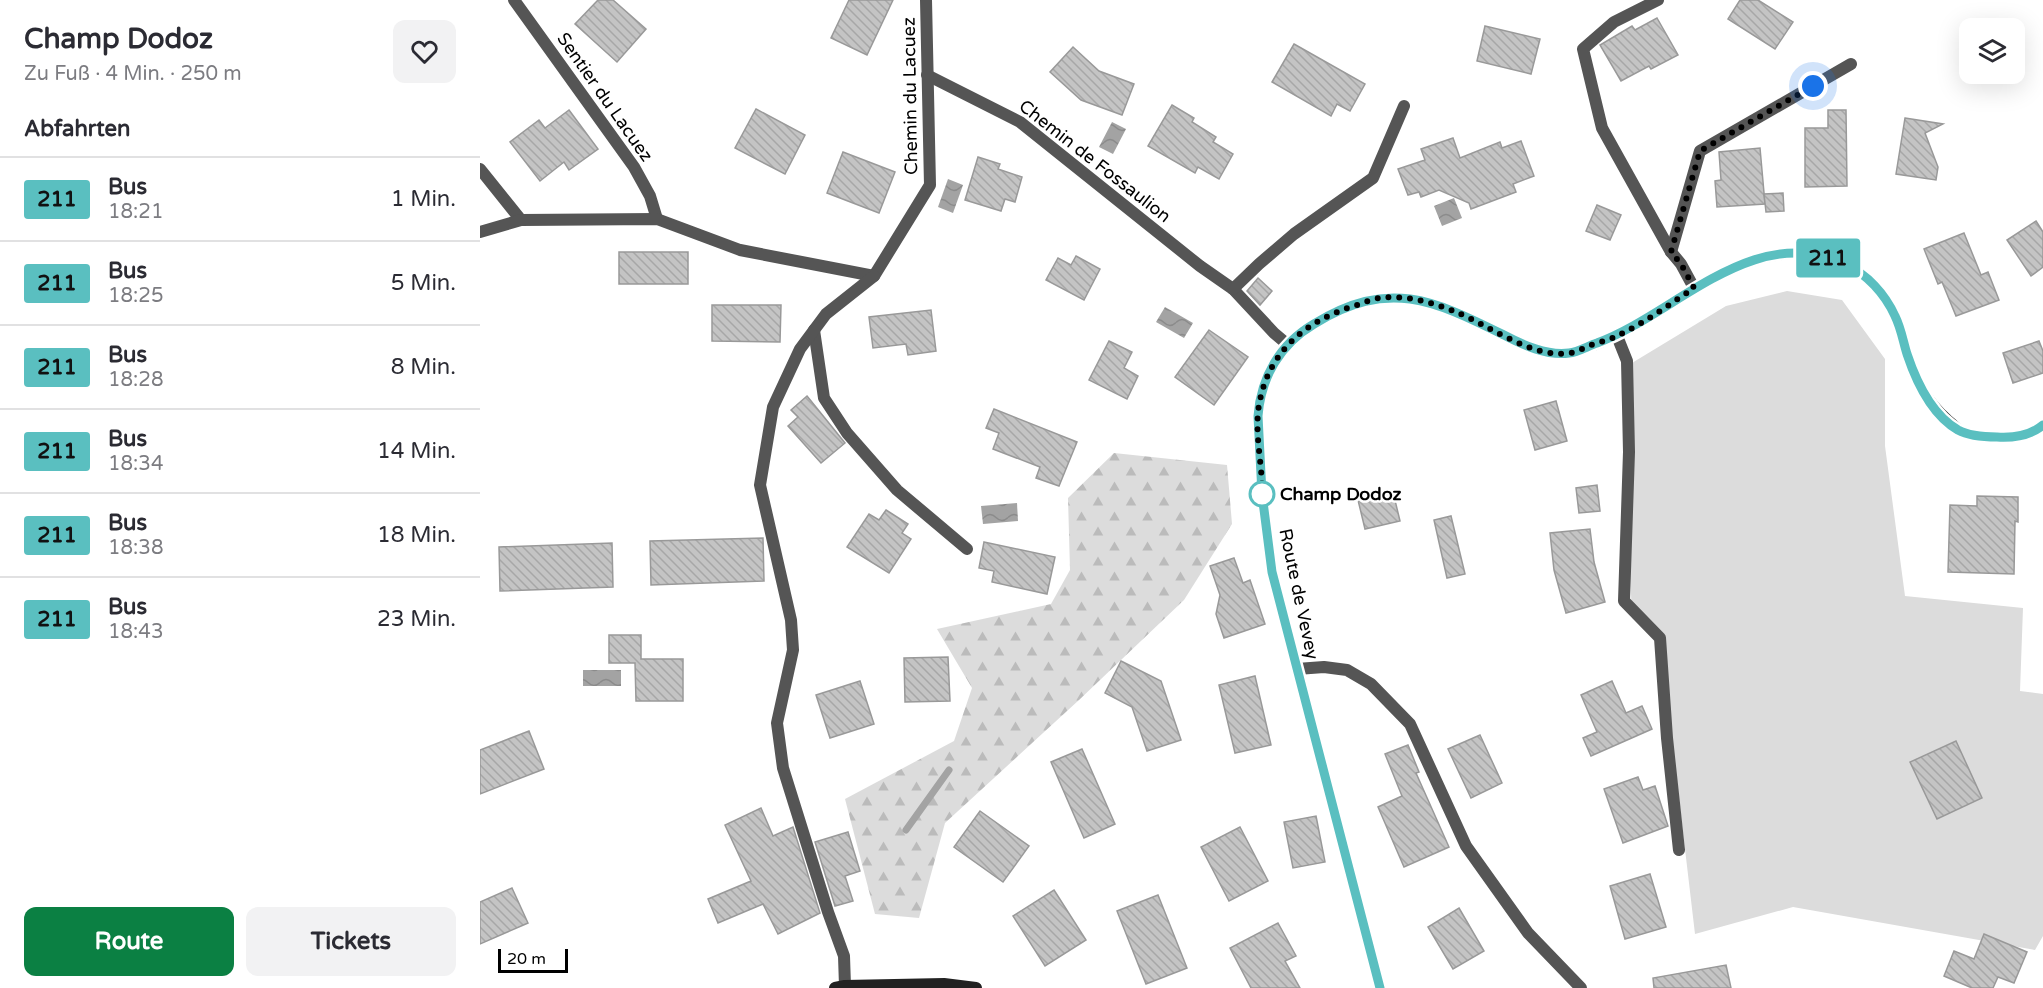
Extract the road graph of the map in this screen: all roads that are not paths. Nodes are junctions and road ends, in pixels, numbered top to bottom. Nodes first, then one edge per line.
1 (514, 0) edge
2 (926, 0) edge
3 (1658, 0) edge
4 (1851, 64) dead end
5 (927, 75) junction
6 (1404, 106) dead end
7 (480, 169) edge
8 (657, 219) junction
9 (521, 220) junction
10 (480, 232) edge
11 (1671, 252) junction
12 (874, 276) junction
13 (1694, 288) junction
14 (1233, 289) junction
15 (814, 330) junction
16 (1617, 336) junction
17 (1287, 344) junction
18 (2043, 425) edge
19 (967, 549) dead end
20 (1297, 669) junction
21 (1679, 850) dead end
22 (842, 987) edge
23 (976, 988) edge
24 (1380, 988) edge
25 (1581, 988) edge

1 - 8 street, Sentier du Lacuez
2 - 5 street, Chemin du Lacuez
3 - 11 street
4 - 11 street
5 - 12 street, Chemin du Lacuez
5 - 14 street, Chemin de Fossaulion
6 - 14 street
7 - 9 street
8 - 9 street
8 - 12 street
9 - 10 street
11 - 13 street
12 - 15 street
13 - 16 street, Route de Vevey
13 - 18 street, Route de Vevey
14 - 17 street, Chemin de Fossaulion
15 - 19 street
15 - 22 street
16 - 17 street, Route de Vevey
16 - 21 street
17 - 20 street, Route de Vevey
20 - 24 street, Route de Vevey
20 - 25 street
22 - 23 street

